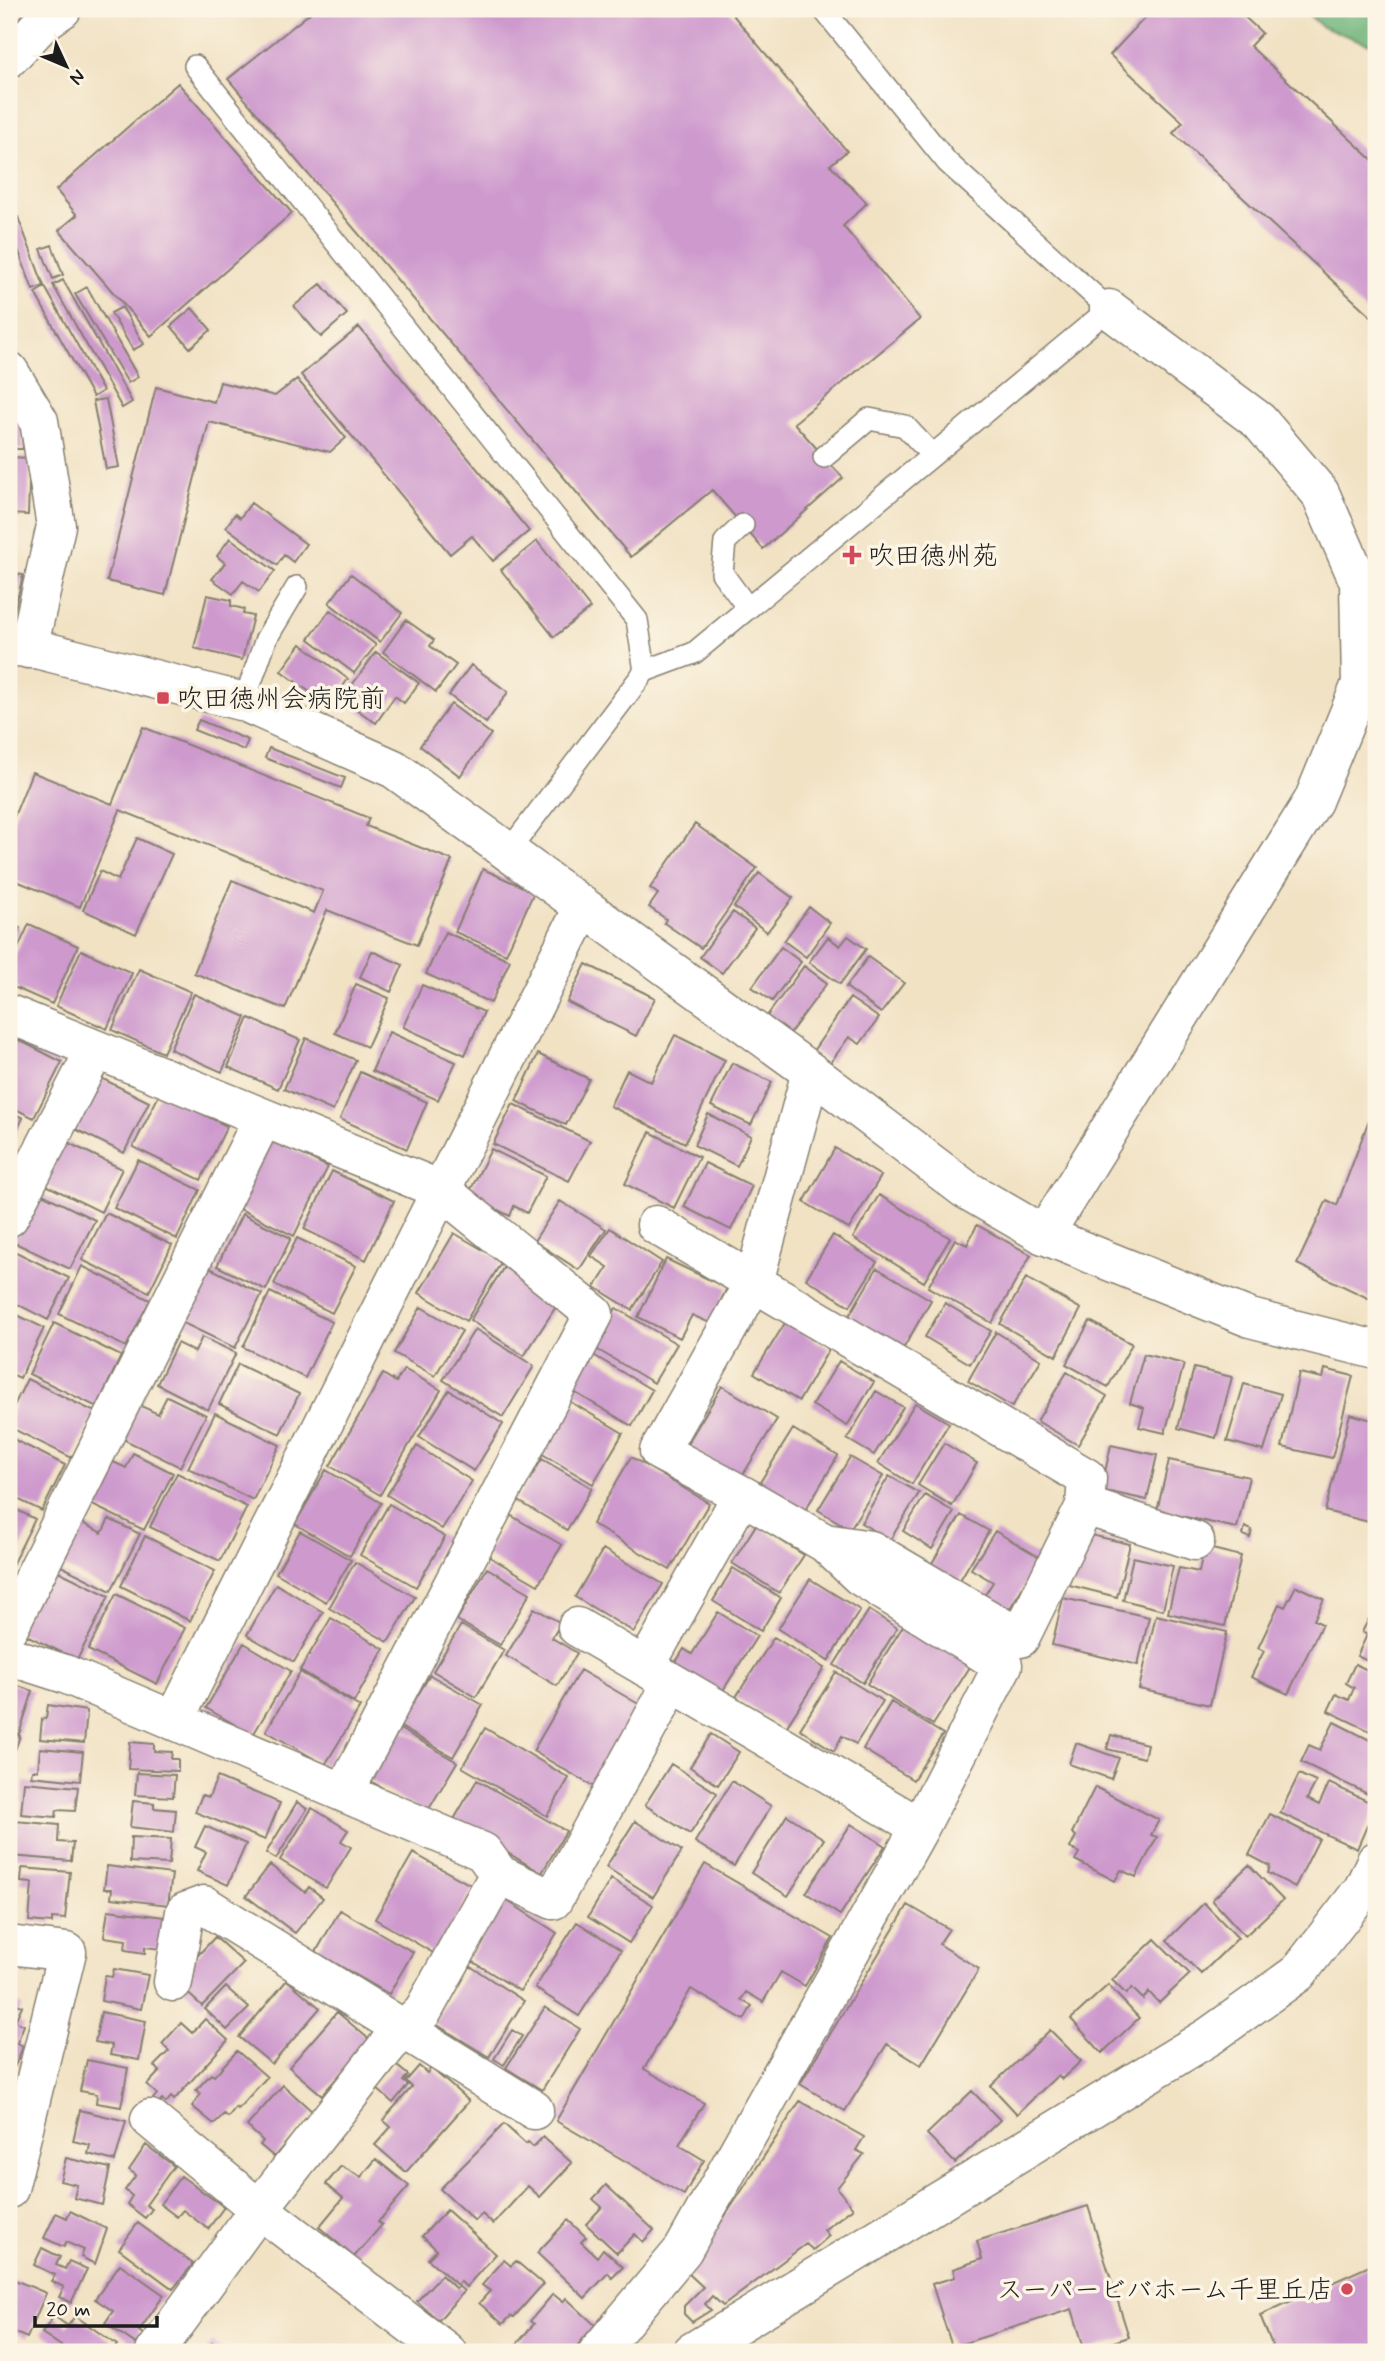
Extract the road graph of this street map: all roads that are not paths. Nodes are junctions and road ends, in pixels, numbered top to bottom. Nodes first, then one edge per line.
1 (62, 9) edge
2 (822, 9) edge
3 (9, 58) edge
4 (195, 66) dead end
5 (1109, 309) junction
6 (9, 371) edge
7 (932, 455) junction
8 (824, 457) dead end
9 (743, 525) dead end
10 (297, 587) dead end
11 (747, 607) junction
12 (14, 649) edge
13 (645, 671) junction
14 (244, 702) junction
15 (508, 852) junction
16 (583, 908) junction
17 (9, 1014) edge
18 (94, 1050) junction
19 (811, 1072) junction
20 (262, 1119) junction
21 (441, 1190) junction
22 (9, 1217) edge
23 (656, 1225) dead end
24 (1044, 1235) junction
25 (754, 1282) junction
26 (1376, 1350) edge
27 (742, 1495) junction
28 (1085, 1506) junction
29 (1195, 1541) dead end
30 (825, 1543) junction
31 (577, 1627) dead end
32 (9, 1628) edge
33 (9, 1656) edge
34 (659, 1675) junction
35 (174, 1721) junction
36 (344, 1793) junction
37 (920, 1827) junction
38 (1376, 1861) edge
39 (499, 1874) junction
40 (9, 1945) edge
41 (173, 1982) dead end
42 (406, 2028) junction
43 (534, 2110) dead end
44 (150, 2119) dead end
45 (9, 2189) edge
46 (258, 2209) junction
47 (155, 2352) edge
48 (447, 2352) edge
49 (598, 2352) edge
50 (692, 2352) edge

1 - 3 street
2 - 5 lane
4 - 13 lane
5 - 7 lane
5 - 24 street
6 - 12 street
7 - 8 lane
7 - 11 lane
9 - 11 lane
10 - 14 lane
11 - 13 lane
12 - 14 street
13 - 15 lane
14 - 15 street
15 - 16 street
16 - 19 street
16 - 21 street
17 - 18 street
18 - 20 street
18 - 22 street
19 - 24 street
19 - 25 street
20 - 21 street
20 - 32 street
21 - 35 street
21 - 36 street
23 - 25 street
24 - 26 street
25 - 27 street
25 - 28 street
27 - 30 street
27 - 34 street
28 - 29 street
28 - 30 street
30 - 37 street
31 - 34 street
33 - 35 street
34 - 37 street
34 - 39 street
35 - 36 street
36 - 39 street
37 - 49 street
38 - 50 street
39 - 42 street
40 - 45 street
41 - 42 street
42 - 43 street
42 - 46 street
44 - 46 street
46 - 47 street
46 - 48 street

